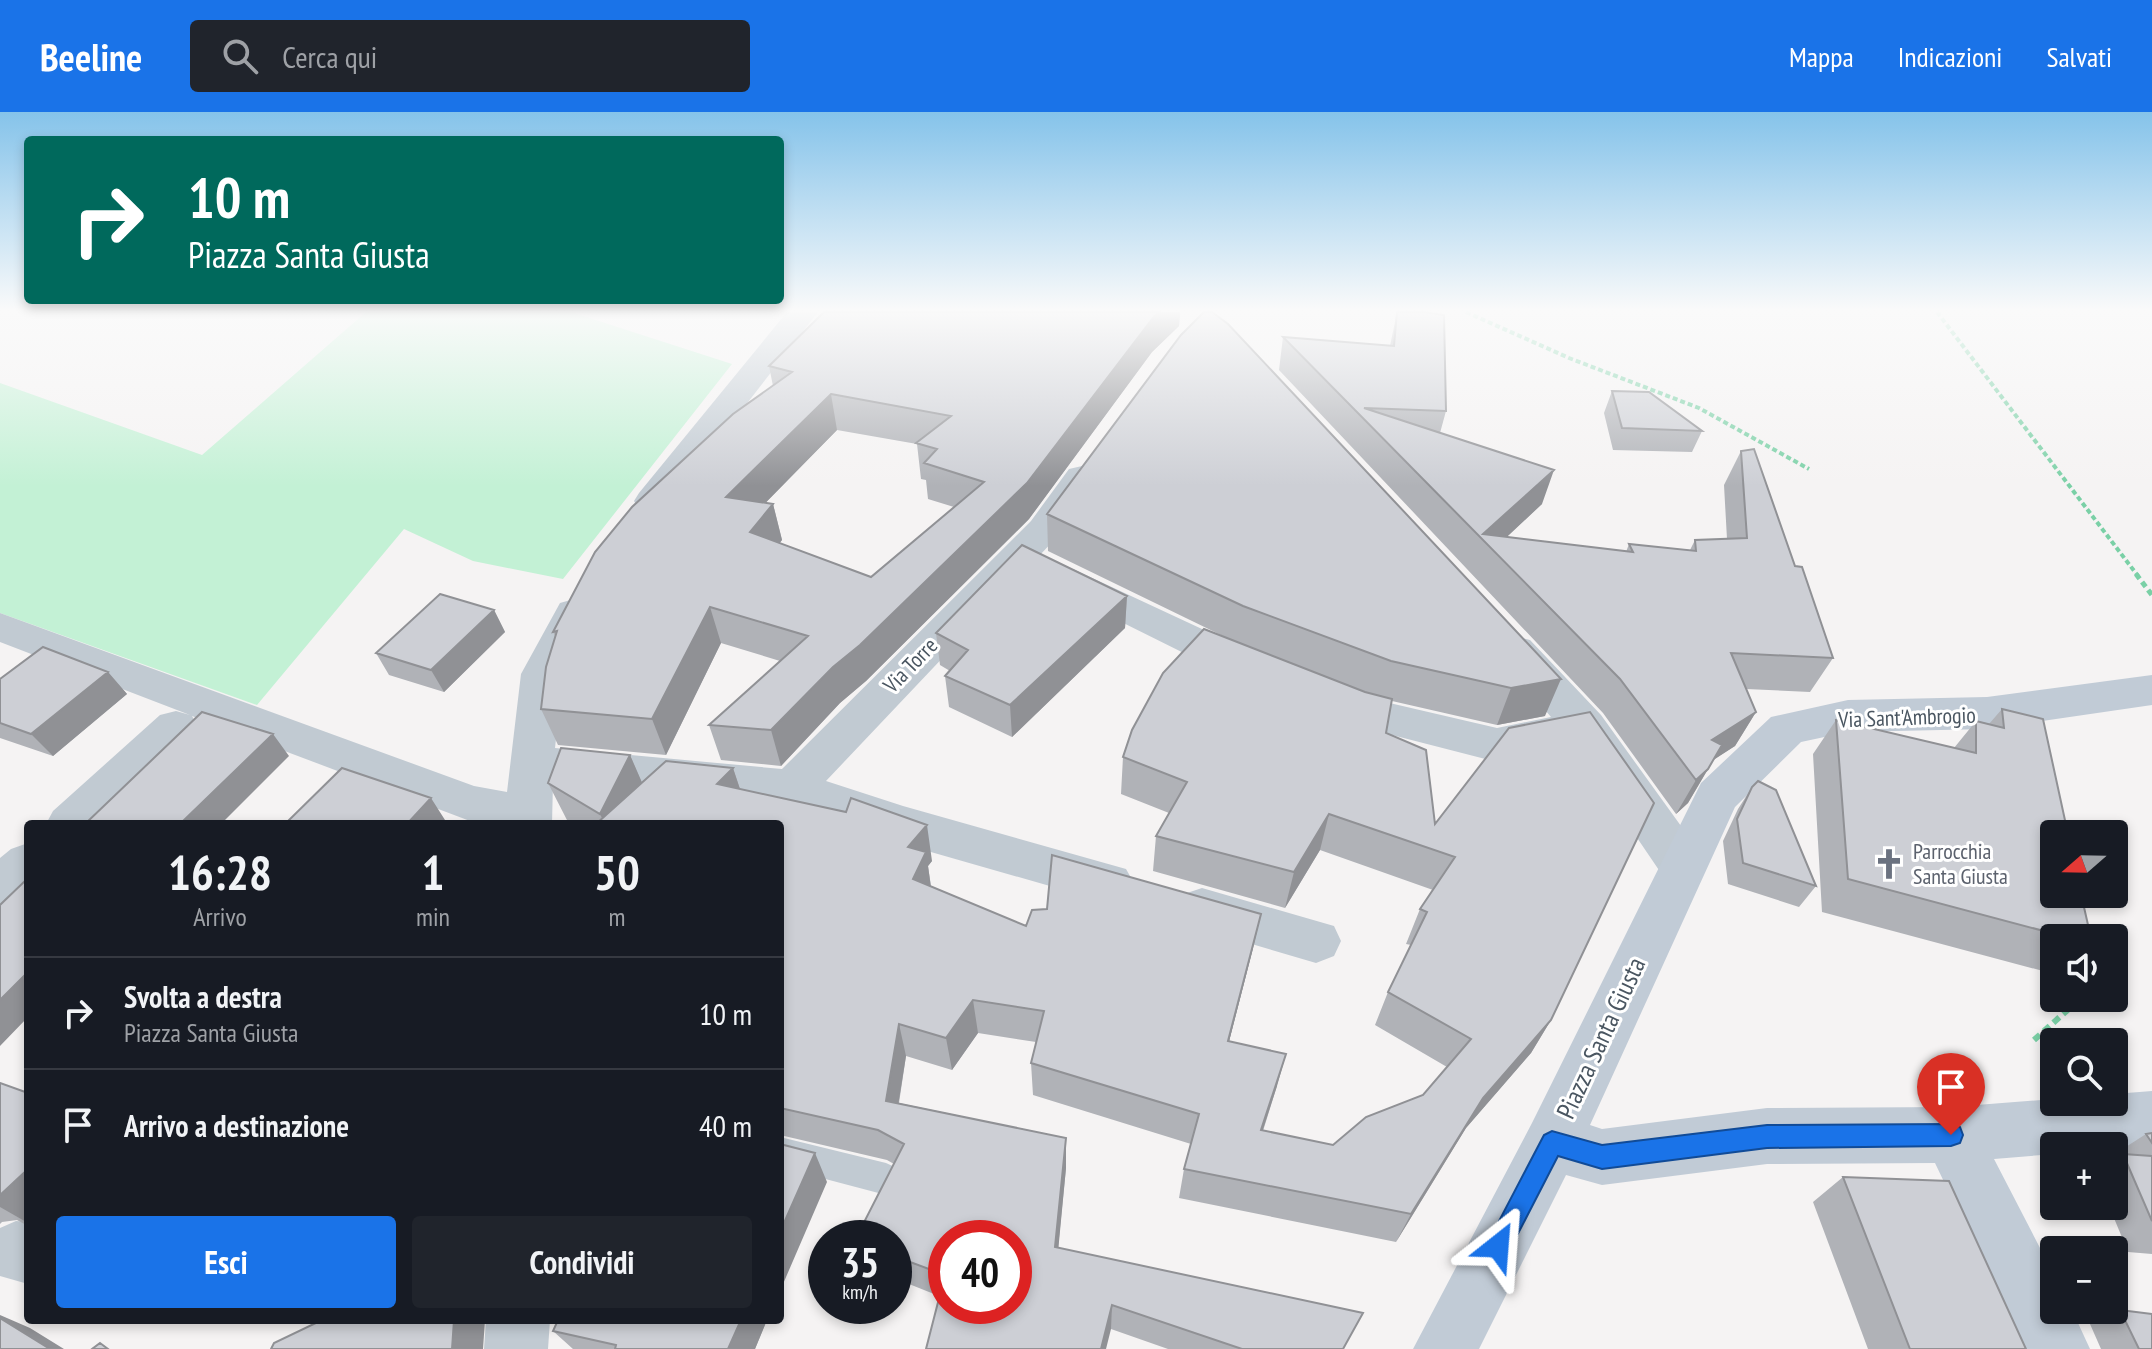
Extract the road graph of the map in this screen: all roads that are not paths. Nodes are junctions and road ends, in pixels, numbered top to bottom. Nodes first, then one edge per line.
1 (757, 370) edge
2 (1100, 452) edge
3 (628, 532) edge
4 (1018, 555) junction
5 (589, 582) edge
6 (1491, 624) edge
7 (0, 627) edge
8 (2152, 690) edge
9 (176, 727) dead end
10 (1585, 727) junction
11 (531, 763) junction
12 (792, 788) junction
13 (527, 819) edge
14 (74, 820) edge
15 (1682, 865) junction
16 (24, 867) edge
17 (0, 888) edge
18 (1316, 941) dead end
19 (2152, 1118) edge
20 (1951, 1135) junction
21 (1552, 1143) junction
22 (784, 1153) edge
23 (886, 1179) edge
24 (518, 1324) edge
25 (516, 1349) edge
26 (1445, 1349) edge
27 (2058, 1349) edge

1 - 3 street
2 - 4 street, Via Torre
4 - 10 street
4 - 12 street, Via Torre
5 - 11 street
6 - 10 street
7 - 13 street
8 - 15 street, Via Sant'Ambrogio
9 - 14 street
10 - 15 street
11 - 12 street
11 - 13 street
12 - 18 street
15 - 21 street, Piazza Santa Giusta
16 - 17 street
19 - 20 street, Piazza Santa Giusta
20 - 21 street, Piazza Santa Giusta
20 - 27 street
21 - 26 street
22 - 23 lane
24 - 25 street

